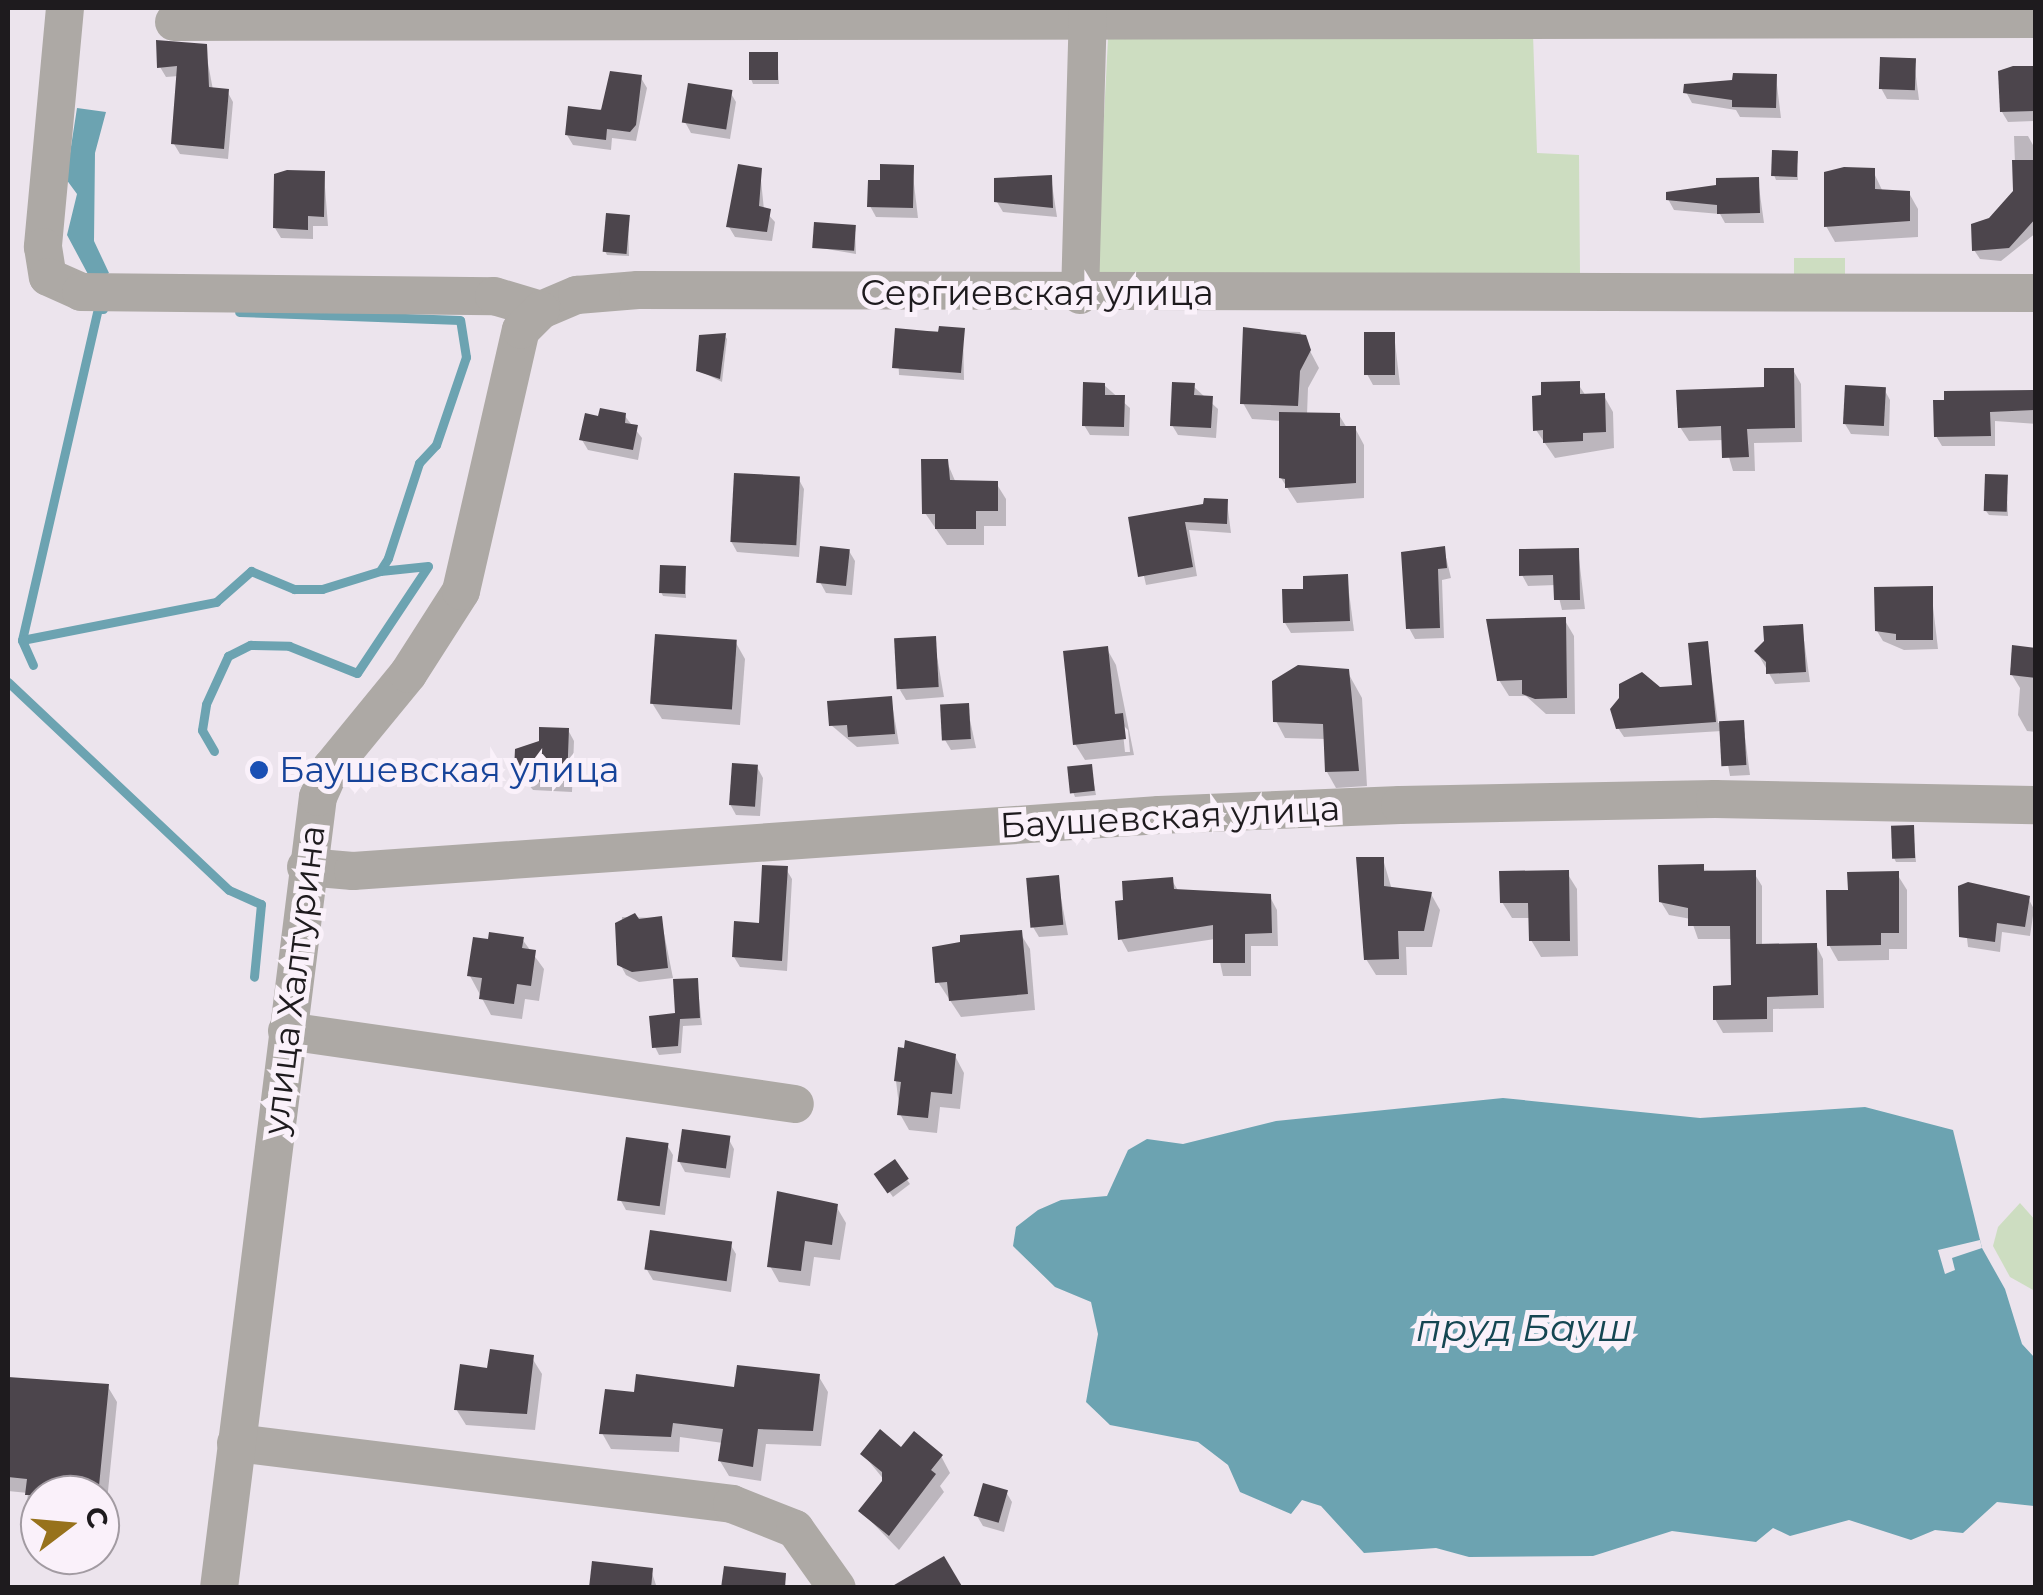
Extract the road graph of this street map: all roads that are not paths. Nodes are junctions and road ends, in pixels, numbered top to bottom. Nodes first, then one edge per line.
1 (66, 8) edge
2 (1088, 16) edge
3 (2036, 18) edge
4 (174, 22) dead end
5 (1080, 294) junction
6 (2036, 294) edge
7 (541, 310) junction
8 (2036, 805) edge
9 (306, 867) junction
10 (287, 1031) junction
11 (796, 1104) dead end
12 (236, 1443) junction
13 (219, 1588) edge
14 (837, 1588) edge

1 - 7 street
2 - 3 street
2 - 4 street
2 - 5 street
5 - 6 street, Сергиевская улица
5 - 7 street, Сергиевская улица
7 - 9 street, улица Халтурина
8 - 9 street, Баушевская улица
9 - 10 street, улица Халтурина
10 - 11 street
10 - 12 street, улица Халтурина
12 - 13 street, улица Халтурина
12 - 14 street

